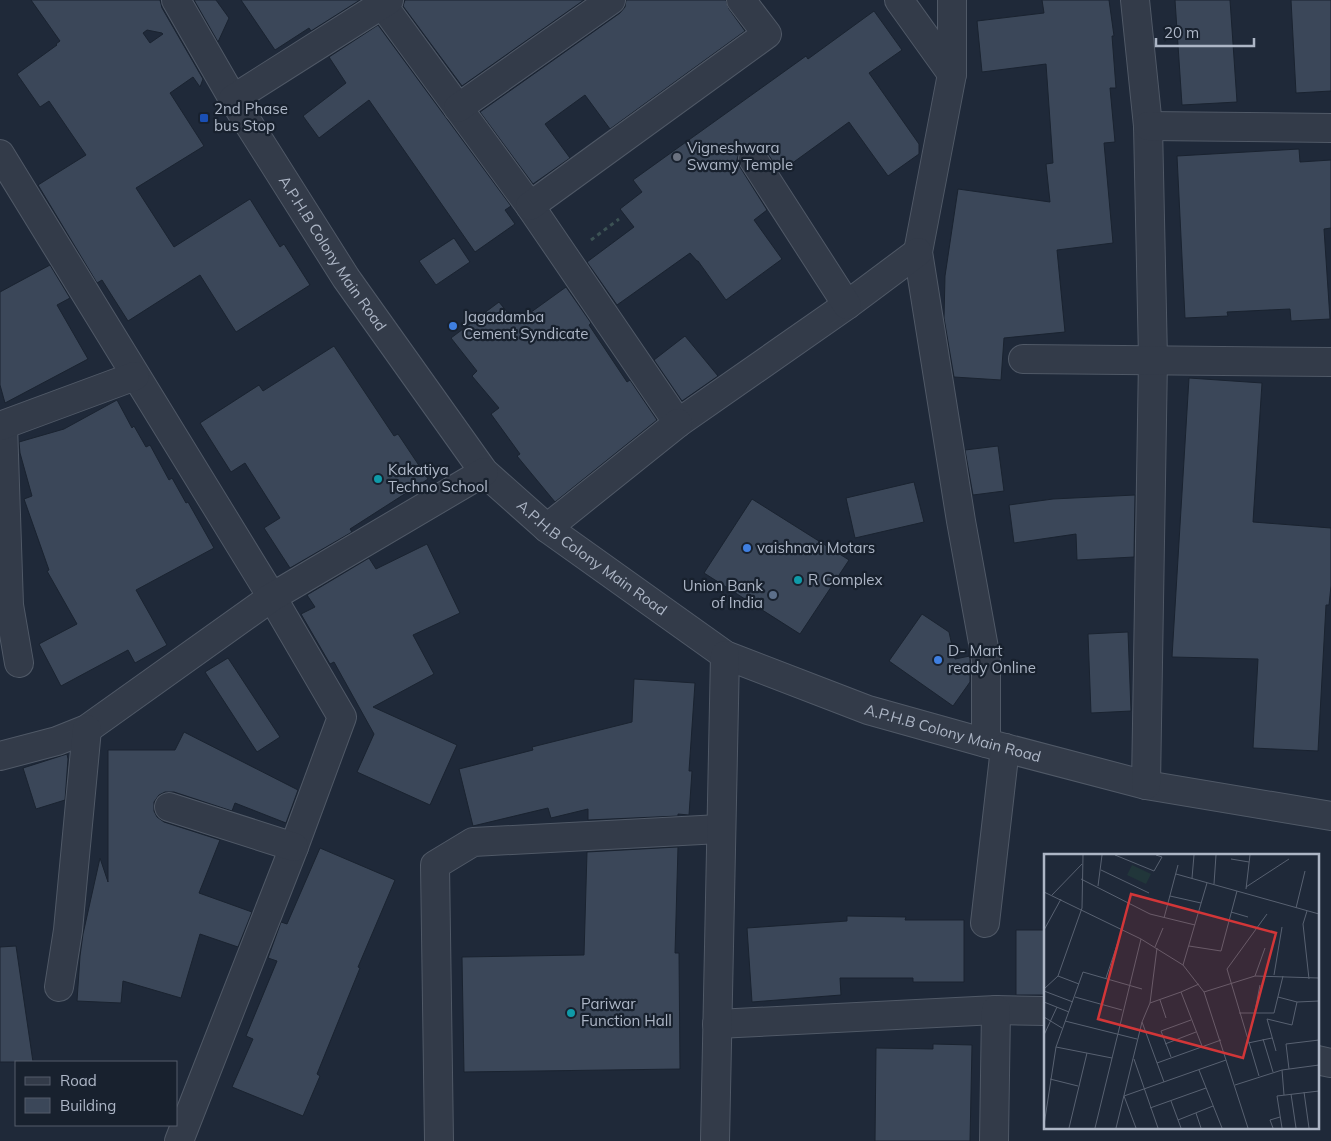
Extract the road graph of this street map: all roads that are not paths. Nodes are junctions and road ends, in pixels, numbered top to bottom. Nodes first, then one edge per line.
1 (176, 0) edge
2 (611, 0) edge
3 (741, 0) edge
4 (899, 0) edge
5 (952, 0) edge
6 (1135, 0) edge
7 (385, 2) edge
8 (952, 74) junction
9 (233, 99) junction
10 (458, 108) junction
11 (1148, 126) junction
12 (1331, 128) edge
13 (0, 154) edge
14 (754, 159) dead end
15 (530, 206) junction
16 (918, 252) junction
17 (847, 305) junction
18 (1023, 359) dead end
19 (1153, 359) junction
20 (1331, 362) edge
21 (135, 376) junction
22 (678, 423) junction
23 (1, 425) edge
24 (484, 472) junction
25 (547, 528) junction
26 (272, 597) junction
27 (725, 655) junction
28 (20, 663) dead end
29 (86, 729) junction
30 (996, 746) junction
31 (0, 756) edge
32 (1146, 785) junction
33 (169, 807) dead end
34 (1331, 816) edge
35 (720, 829) junction
36 (294, 847) junction
37 (984, 923) dead end
38 (59, 987) dead end
39 (996, 1010) junction
40 (1044, 1011) edge
41 (717, 1024) junction
42 (1318, 1060) edge
43 (1331, 1063) edge
44 (179, 1141) edge
45 (439, 1141) edge
46 (715, 1141) edge
47 (994, 1141) edge

1 - 9 street, A.P.H.B Colony Main Road
2 - 10 street
3 - 15 street
4 - 8 street
5 - 8 street
6 - 11 street
7 - 9 street
7 - 10 street
8 - 16 street
9 - 24 street, A.P.H.B Colony Main Road
10 - 15 street
11 - 12 street
11 - 19 street
13 - 21 street
14 - 17 street
15 - 22 street
16 - 17 street
16 - 30 street
17 - 22 street
18 - 19 street
19 - 20 street
19 - 32 street
21 - 23 street
21 - 26 street
22 - 25 street
23 - 28 street
24 - 25 street, A.P.H.B Colony Main Road
24 - 26 street
25 - 27 street, A.P.H.B Colony Main Road
26 - 29 street
26 - 36 street
27 - 30 street, A.P.H.B Colony Main Road
27 - 35 street
29 - 31 street
29 - 38 street
30 - 32 street, A.P.H.B Colony Main Road
30 - 37 street
32 - 34 street, A.P.H.B Colony Main Road
33 - 36 street
35 - 41 street
35 - 45 street
36 - 44 street
39 - 40 street
39 - 41 street
39 - 47 street
41 - 46 street
42 - 43 street

